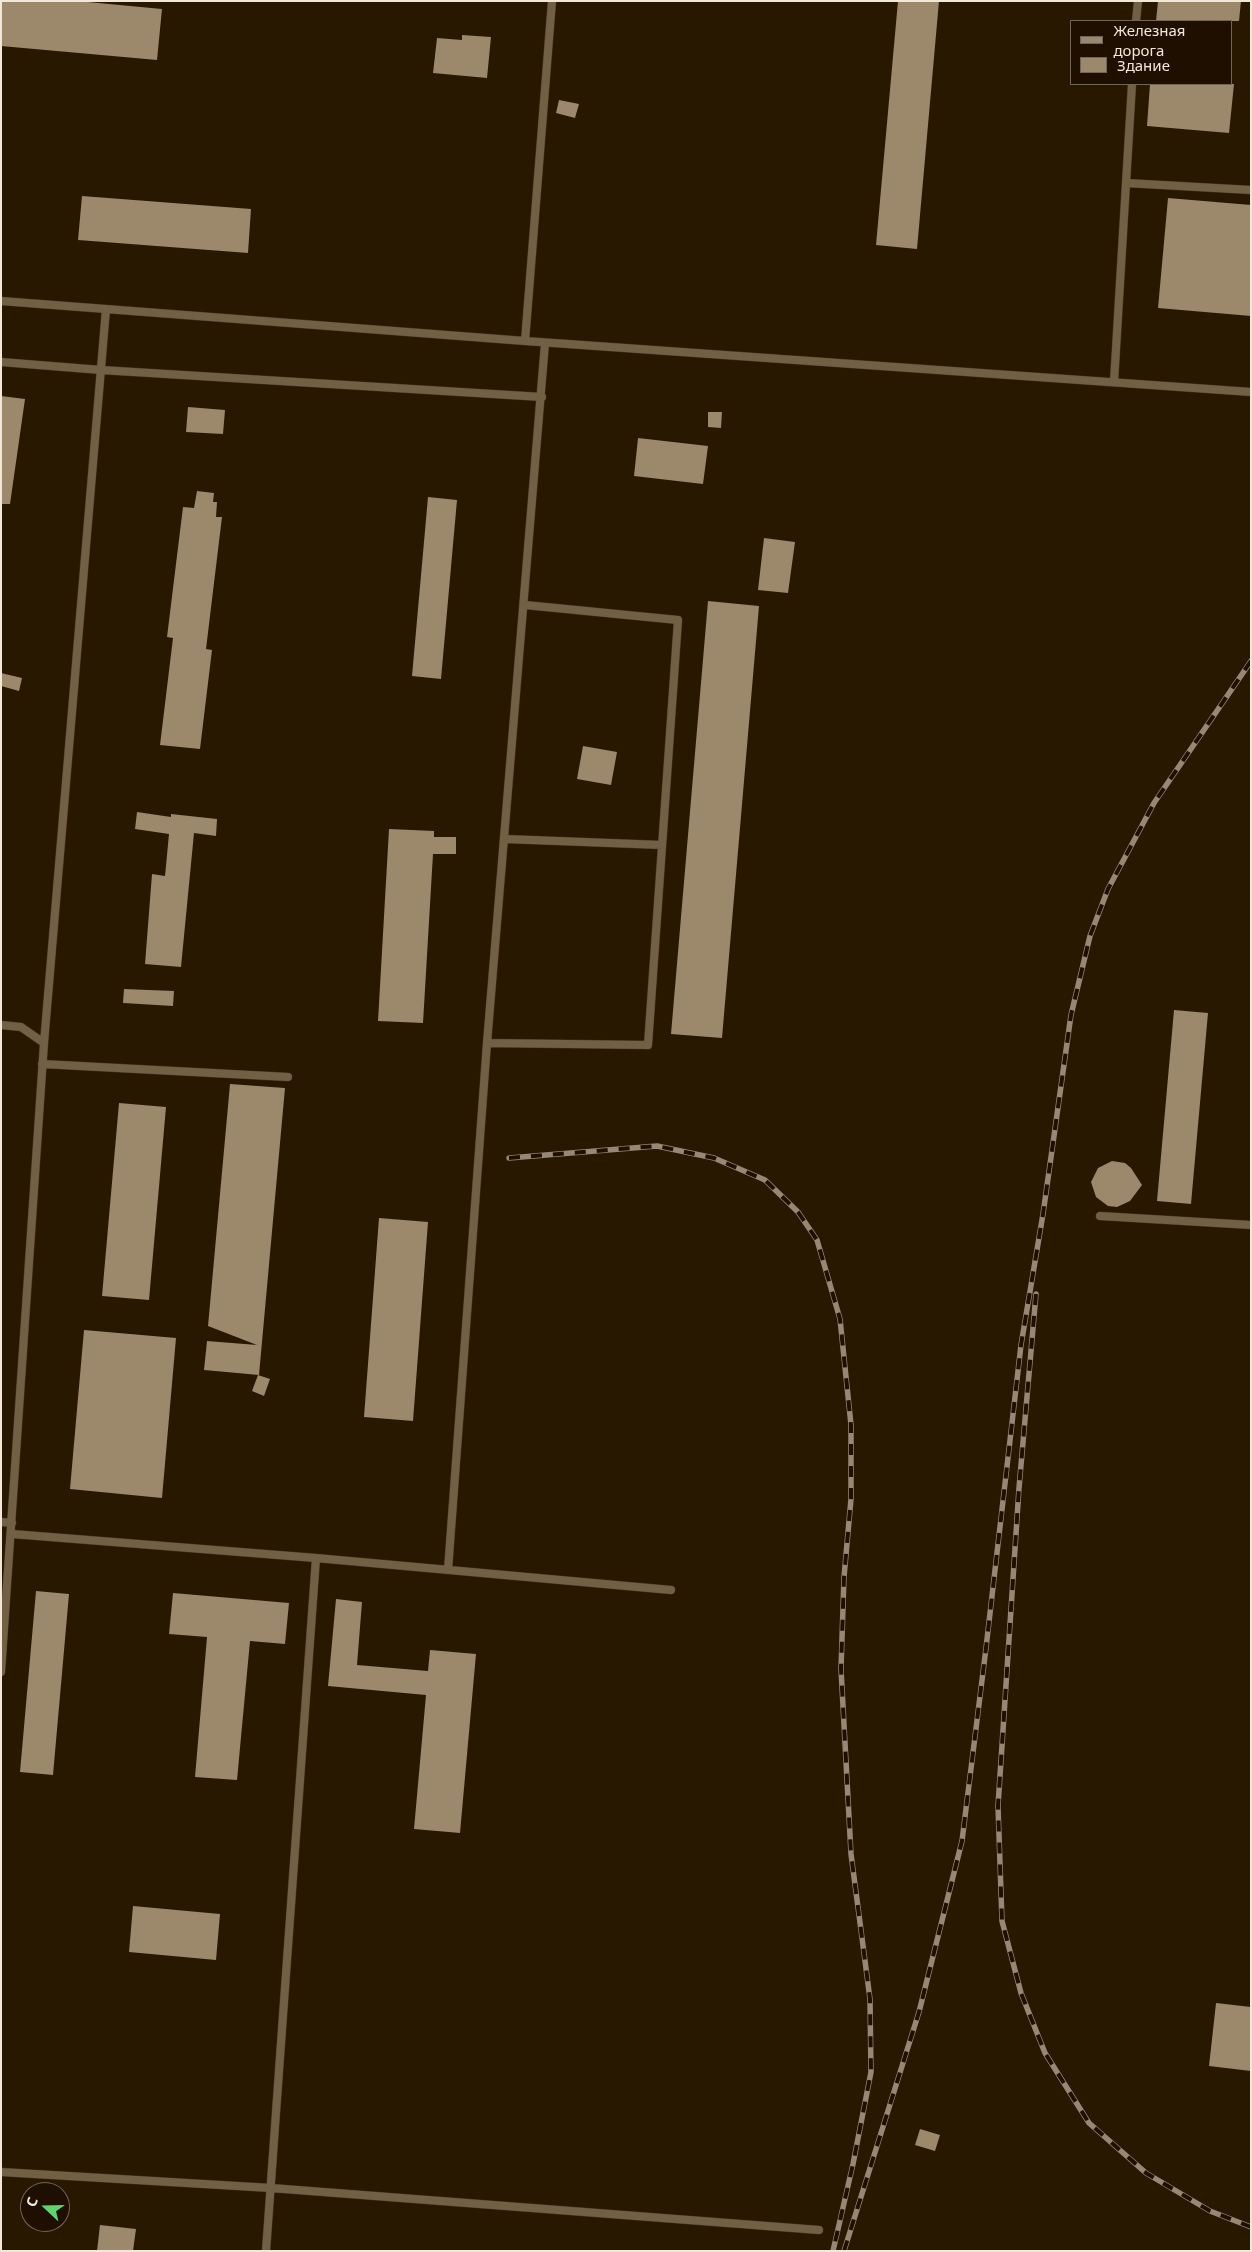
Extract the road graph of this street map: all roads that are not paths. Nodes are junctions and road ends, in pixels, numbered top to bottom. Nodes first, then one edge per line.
1 (552, 1) edge
2 (1138, 1) edge
3 (1136, 20) edge
4 (1132, 85) edge
5 (1126, 183) junction
6 (1251, 190) edge
7 (1, 301) edge
8 (106, 309) junction
9 (525, 341) junction
10 (545, 343) junction
11 (1, 362) edge
12 (101, 370) junction
13 (1114, 382) junction
14 (1251, 392) edge
15 (542, 397) junction
16 (525, 605) junction
17 (505, 839) junction
18 (662, 845) junction
19 (1, 1025) edge
20 (44, 1043) junction
21 (487, 1043) junction
22 (42, 1064) junction
23 (288, 1077) dead end
24 (1100, 1216) dead end
25 (1251, 1225) edge
26 (1, 1522) edge
27 (12, 1523) junction
28 (12, 1534) junction
29 (316, 1558) junction
30 (448, 1570) junction
31 (671, 1590) dead end
32 (1, 1672) edge
33 (1, 2172) edge
34 (271, 2188) junction
35 (819, 2230) dead end
36 (266, 2251) edge

1 - 9 lane
2 - 3 lane
4 - 5 lane
5 - 6 lane
5 - 13 lane
7 - 8 lane
8 - 9 lane
8 - 12 lane
9 - 10 lane
10 - 13 lane
10 - 15 lane
11 - 12 lane
12 - 15 lane
12 - 20 lane
13 - 14 lane
15 - 16 lane
16 - 17 lane
16 - 18 lane
17 - 18 lane
17 - 21 lane
18 - 21 lane
19 - 20 lane
20 - 22 lane
21 - 30 lane
22 - 23 lane
22 - 27 lane
24 - 25 lane
26 - 27 lane
27 - 28 lane
28 - 29 lane
28 - 32 lane
29 - 30 lane
29 - 34 lane
30 - 31 lane
33 - 34 lane
34 - 35 lane
34 - 36 lane

